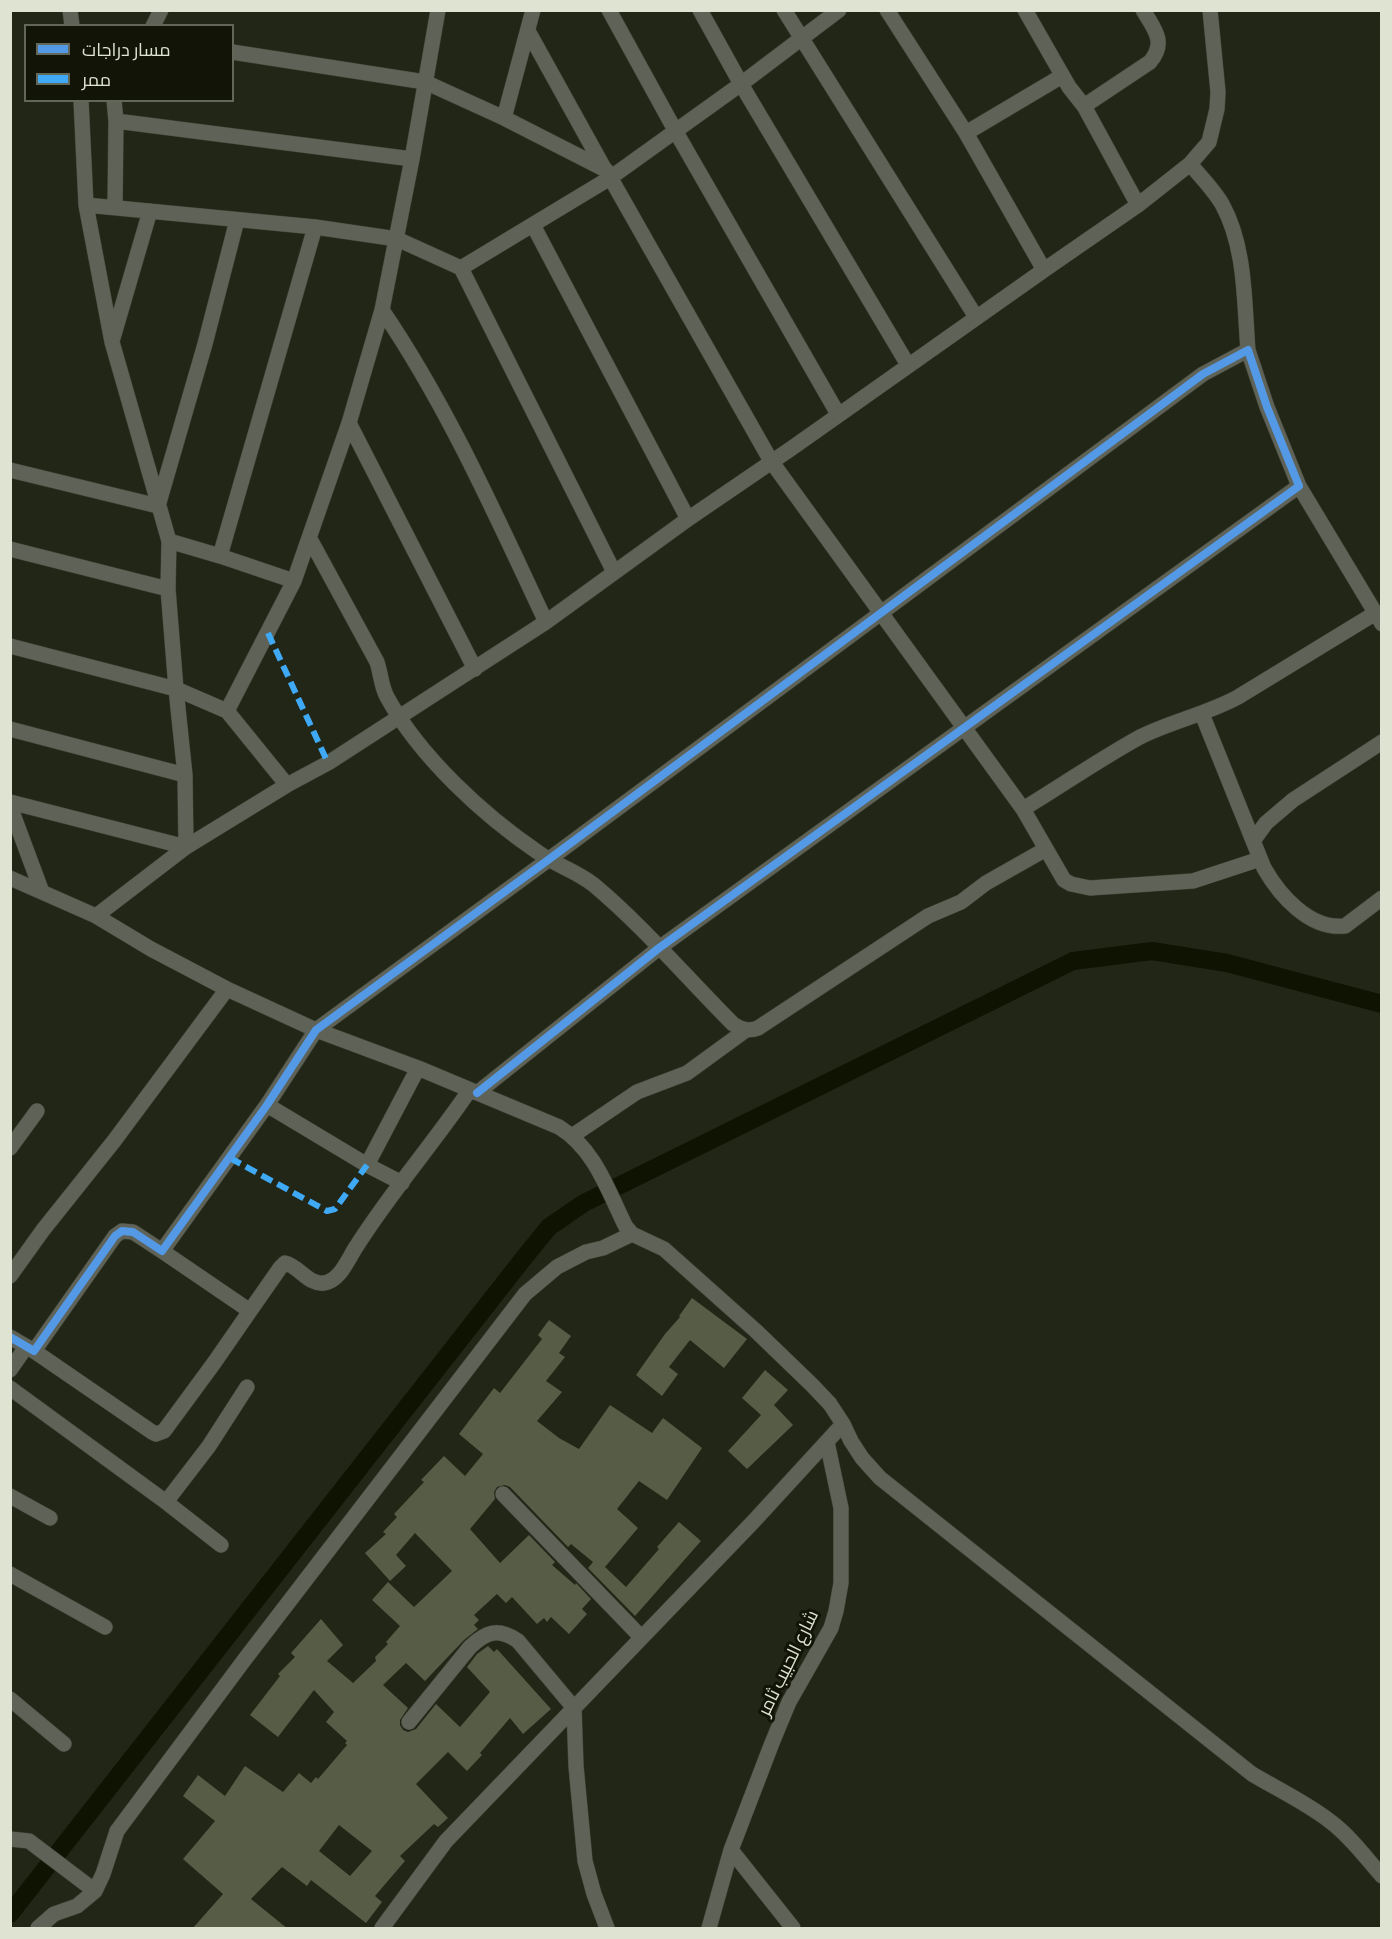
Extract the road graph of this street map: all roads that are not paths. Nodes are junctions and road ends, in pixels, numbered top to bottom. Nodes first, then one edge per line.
1 (161, 10) edge
2 (438, 10) edge
3 (533, 10) edge
4 (609, 10) edge
5 (700, 10) edge
6 (784, 10) edge
7 (838, 10) edge
8 (886, 10) edge
9 (1025, 10) edge
10 (1143, 10) edge
11 (1210, 10) edge
12 (154, 24) edge
13 (528, 31) junction
14 (801, 39) junction
15 (234, 52) edge
16 (1062, 76) junction
17 (425, 82) junction
18 (741, 84) junction
19 (81, 102) edge
20 (114, 102) edge
21 (1084, 106) junction
22 (504, 118) junction
23 (116, 121) junction
24 (676, 132) junction
25 (966, 133) junction
26 (412, 159) junction
27 (1190, 164) junction
28 (608, 174) junction
29 (86, 205) junction
30 (1138, 205) junction
31 (115, 207) junction
32 (150, 211) junction
33 (237, 220) junction
34 (533, 225) junction
35 (315, 228) junction
36 (397, 239) junction
37 (461, 268) junction
38 (1044, 270) junction
39 (382, 310) junction
40 (976, 317) junction
41 (112, 342) junction
42 (1248, 350) junction
43 (908, 365) junction
44 (838, 414) junction
45 (349, 423) junction
46 (771, 461) junction
47 (10, 470) edge
48 (1299, 486) junction
49 (158, 506) junction
50 (688, 519) junction
51 (310, 539) junction
52 (169, 541) junction
53 (10, 549) edge
54 (220, 556) junction
55 (614, 572) junction
56 (294, 581) junction
57 (168, 589) junction
58 (881, 613) junction
59 (1378, 619) edge
60 (546, 622) junction
61 (10, 646) edge
62 (475, 669) junction
63 (176, 689) junction
64 (227, 711) junction
65 (1202, 714) junction
66 (399, 716) junction
67 (965, 728) junction
68 (10, 729) edge
69 (1382, 742) edge
70 (185, 775) junction
71 (287, 785) junction
72 (10, 804) edge
73 (1023, 809) junction
74 (1253, 841) junction
75 (186, 847) junction
76 (1046, 849) junction
77 (1260, 859) junction
78 (548, 860) junction
79 (10, 878) edge
80 (42, 892) junction
81 (1382, 898) edge
82 (96, 916) junction
83 (659, 948) junction
84 (227, 989) junction
85 (316, 1030) junction
86 (746, 1030) junction
87 (418, 1068) junction
88 (473, 1092) junction
89 (267, 1105) junction
90 (37, 1111) dead end
91 (572, 1136) junction
92 (10, 1148) edge
93 (367, 1165) junction
94 (402, 1183) junction
95 (629, 1230) junction
96 (162, 1251) junction
97 (10, 1276) edge
98 (250, 1311) junction
99 (10, 1337) edge
100 (30, 1349) junction
101 (10, 1370) edge
102 (247, 1387) dead end
103 (10, 1388) edge
104 (843, 1424) junction
105 (827, 1442) junction
106 (503, 1494) dead end
107 (10, 1496) edge
108 (166, 1502) junction
109 (50, 1518) dead end
110 (221, 1545) dead end
111 (10, 1574) edge
112 (105, 1627) dead end
113 (641, 1636) junction
114 (10, 1699) edge
115 (574, 1708) junction
116 (409, 1722) dead end
117 (64, 1744) dead end
118 (10, 1839) edge
119 (731, 1850) junction
120 (1382, 1876) edge
121 (93, 1889) junction
122 (38, 1929) edge
123 (382, 1929) edge
124 (607, 1929) edge
125 (709, 1929) edge
126 (793, 1929) edge

1 - 12 street
2 - 17 street
3 - 13 street
4 - 24 street
5 - 18 street
6 - 14 street
7 - 14 street
8 - 25 street
9 - 16 street
10 - 21 street
11 - 27 street
13 - 22 street
13 - 28 street
14 - 18 street
14 - 40 street
15 - 17 street
16 - 21 street
16 - 25 street
17 - 22 street
17 - 26 street
18 - 24 street
18 - 43 street
19 - 29 street
20 - 23 street
21 - 30 street
22 - 28 street
23 - 26 street
23 - 31 street
24 - 28 street
24 - 44 street
25 - 38 street
26 - 36 street
27 - 30 street
27 - 42 street
28 - 34 street
28 - 46 street
29 - 31 street
29 - 41 street
30 - 38 street
31 - 32 street
32 - 33 street
32 - 41 street
33 - 35 street
33 - 49 street
34 - 37 street
34 - 50 street
35 - 36 street
35 - 54 street
36 - 37 street
36 - 39 street
37 - 55 street
38 - 40 street
39 - 45 street
39 - 60 street
40 - 43 street
41 - 49 street
42 - 48 street
42 - 58 street
43 - 44 street
44 - 46 street
45 - 51 street
45 - 62 street
46 - 50 street
46 - 58 street
47 - 49 street
48 - 59 street
48 - 67 street
49 - 52 street
50 - 55 street
51 - 56 street
51 - 66 street
52 - 54 street
52 - 57 street
53 - 57 street
54 - 56 street
55 - 60 street
56 - 64 street
57 - 63 street
58 - 67 street
58 - 78 street
59 - 65 street
60 - 62 street
61 - 63 street
62 - 66 street
63 - 64 street
63 - 70 street
64 - 71 street
65 - 73 street
65 - 74 street
66 - 71 street
66 - 78 street
67 - 73 street
67 - 83 street
68 - 70 street
69 - 74 street
70 - 75 street
71 - 75 street
72 - 75 street
72 - 80 street
73 - 76 street
74 - 77 street
75 - 82 street
76 - 77 street
76 - 86 street
77 - 81 street
78 - 83 street
78 - 85 street
79 - 80 street
80 - 82 street
82 - 84 street
83 - 86 street
83 - 88 street
84 - 85 street
84 - 97 street
85 - 87 street
85 - 89 street
86 - 91 street
87 - 88 street
87 - 93 street
88 - 91 street
88 - 94 street
89 - 93 street
89 - 96 street
90 - 92 street
91 - 95 street
93 - 94 street
94 - 98 street
95 - 104 street
95 - 121 street
96 - 98 street
96 - 100 street
98 - 100 street
99 - 100 street
100 - 101 street
102 - 108 street
103 - 108 street
104 - 105 street
104 - 120 street
105 - 113 street
105 - 119 street, شارع الحبيب ثامر
106 - 113 street
107 - 109 street
108 - 110 street
111 - 112 street
113 - 115 street
114 - 117 street
115 - 116 street
115 - 123 street
115 - 124 street
118 - 121 street
119 - 125 street, شارع الحبيب ثامر
119 - 126 street
121 - 122 street

